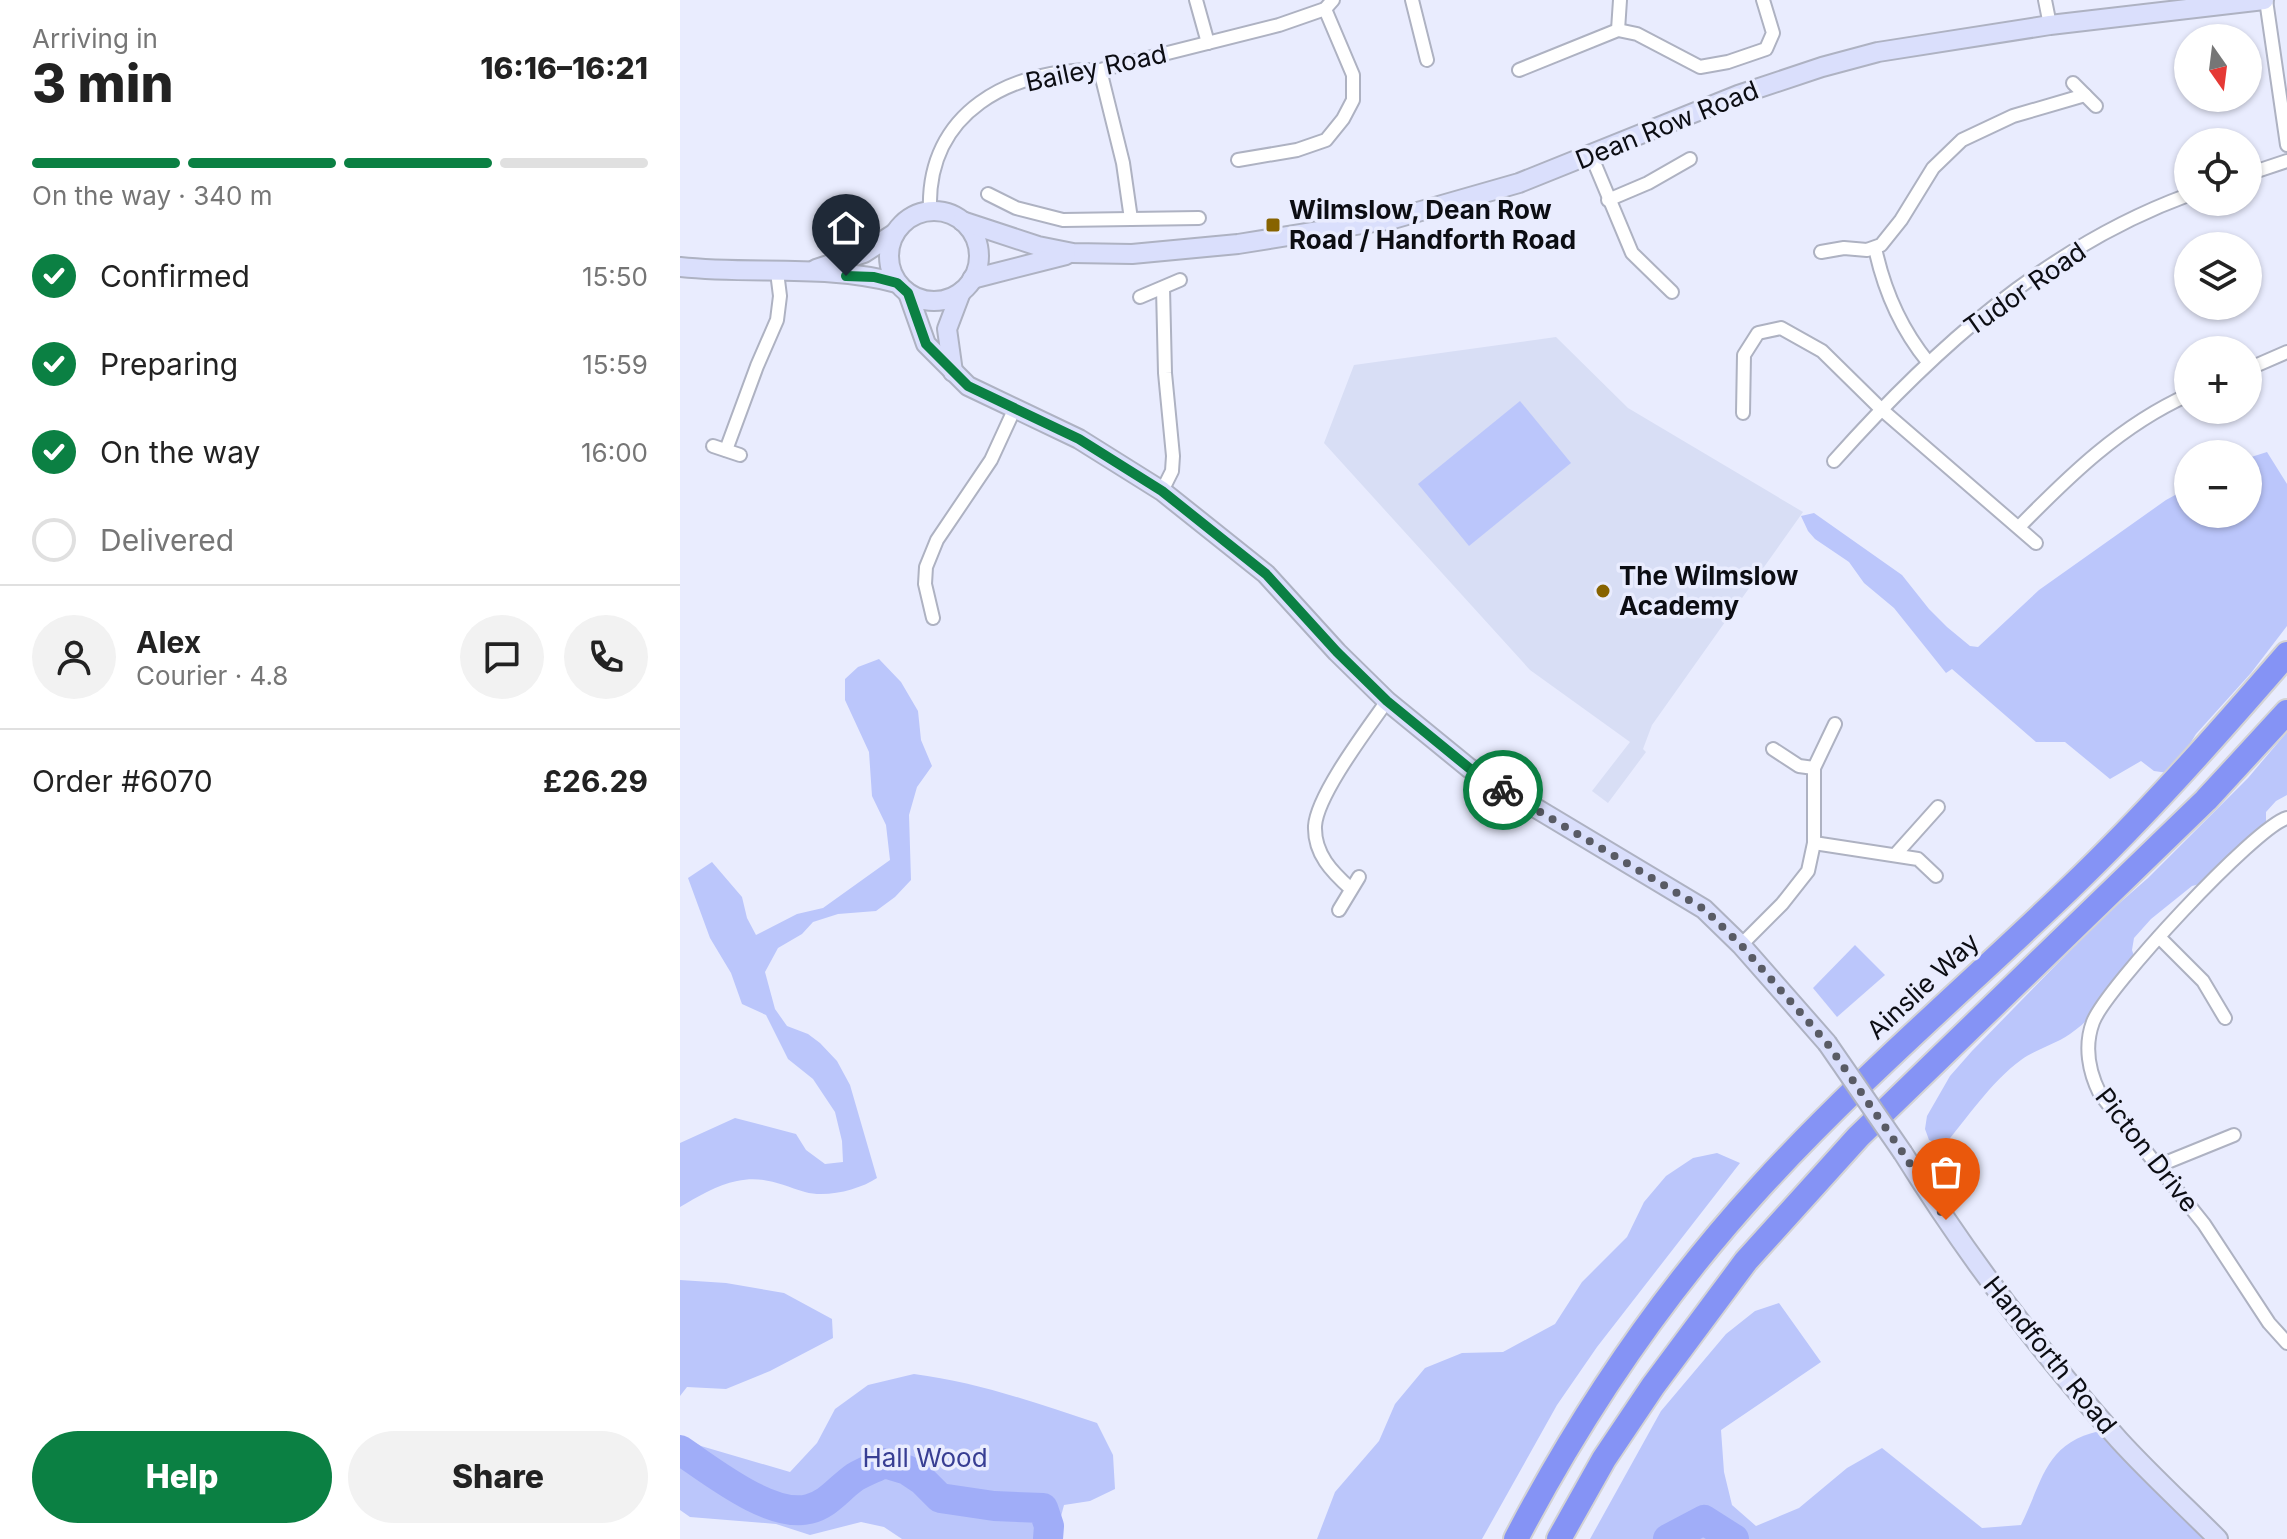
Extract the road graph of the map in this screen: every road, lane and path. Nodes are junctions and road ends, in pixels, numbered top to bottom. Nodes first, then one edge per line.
1 (1196, 0) edge
2 (1412, 0) edge
3 (1620, 0) edge
4 (1763, 0) edge
5 (2045, 0) edge
6 (2265, 0) edge
7 (1329, 4) edge
8 (2050, 25) junction
9 (1618, 30) junction
10 (1208, 43) junction
11 (1427, 60) dead end
12 (1100, 70) junction
13 (1519, 70) dead end
14 (2073, 83) dead end
15 (2085, 95) junction
16 (2096, 106) dead end
17 (2287, 145) edge
18 (1591, 155) junction
19 (1690, 159) dead end
20 (1238, 160) dead end
21 (2287, 161) edge
22 (2262, 169) edge
23 (988, 194) dead end
24 (1608, 200) junction
25 (2174, 202) edge
26 (930, 211) junction
27 (1199, 218) dead end
28 (1131, 219) junction
29 (962, 221) junction
30 (895, 233) junction
31 (1875, 248) junction
32 (1821, 252) dead end
33 (1073, 253) junction
34 (680, 267) edge
35 (813, 270) junction
36 (777, 272) junction
37 (1180, 280) dead end
38 (966, 286) junction
39 (902, 288) junction
40 (1163, 288) junction
41 (1672, 292) dead end
42 (1140, 297) dead end
43 (2287, 352) edge
44 (1928, 362) junction
45 (2262, 363) edge
46 (953, 372) junction
47 (2174, 403) edge
48 (1881, 409) junction
49 (1014, 410) junction
50 (1743, 413) dead end
51 (713, 446) dead end
52 (726, 450) junction
53 (740, 455) dead end
54 (1834, 461) dead end
55 (1162, 491) junction
56 (2019, 527) junction
57 (2036, 543) dead end
58 (933, 618) dead end
59 (2287, 654) edge
60 (1387, 701) junction
61 (2287, 712) edge
62 (1835, 724) dead end
63 (1773, 749) dead end
64 (1814, 768) junction
65 (1938, 807) dead end
66 (2287, 818) edge
67 (1814, 843) junction
68 (1895, 855) junction
69 (1936, 876) dead end
70 (1359, 877) dead end
71 (1351, 889) junction
72 (1339, 910) dead end
73 (2159, 937) junction
74 (1741, 945) junction
75 (2225, 1018) dead end
76 (2234, 1135) dead end
77 (2160, 1165) junction
78 (2287, 1343) edge
79 (1516, 1539) edge
80 (1559, 1539) edge
81 (2218, 1539) edge

1 - 10 street
2 - 11 street
3 - 9 street
4 - 9 street
5 - 8 street
6 - 8 main road, Dean Row Road
6 - 17 street
7 - 10 street, Bailey Road
7 - 20 street
8 - 18 main road, Dean Row Road
9 - 13 street
10 - 12 street, Bailey Road
12 - 26 street, Bailey Road
12 - 28 street
14 - 15 street
15 - 16 street
15 - 31 street
18 - 24 street
18 - 33 main road, Dean Row Road
19 - 24 street
21 - 22 street
23 - 28 street
24 - 41 street
25 - 44 street, Tudor Road
26 - 29 main road
26 - 30 main road
27 - 28 street
29 - 33 main road, Dean Row Road
29 - 38 main road
30 - 35 main road
30 - 39 main road
31 - 32 street
31 - 44 street
33 - 38 main road, Dean Row Road
34 - 36 main road
35 - 36 main road
35 - 39 main road
36 - 52 street
37 - 40 street
38 - 39 main road
38 - 46 main road
39 - 46 main road, Handforth Road
40 - 42 street
40 - 55 street
43 - 45 street
44 - 48 street, Tudor Road
46 - 49 main road, Handforth Road
47 - 56 street
48 - 50 street
48 - 54 street, Tudor Road
48 - 56 street
49 - 55 main road, Handforth Road
49 - 58 street
51 - 52 street
52 - 53 street
55 - 60 main road, Handforth Road
56 - 57 street
59 - 79 highway, Ainslie Way
60 - 71 street
60 - 74 main road, Handforth Road
61 - 80 highway
62 - 64 street
63 - 64 street
64 - 67 street
65 - 68 street
66 - 73 street, Picton Drive
67 - 68 street
67 - 74 street
68 - 69 street
70 - 71 street
71 - 72 street
73 - 75 street
73 - 77 street, Picton Drive
74 - 81 main road, Handforth Road, bridge
76 - 77 street
77 - 78 street, Picton Drive

